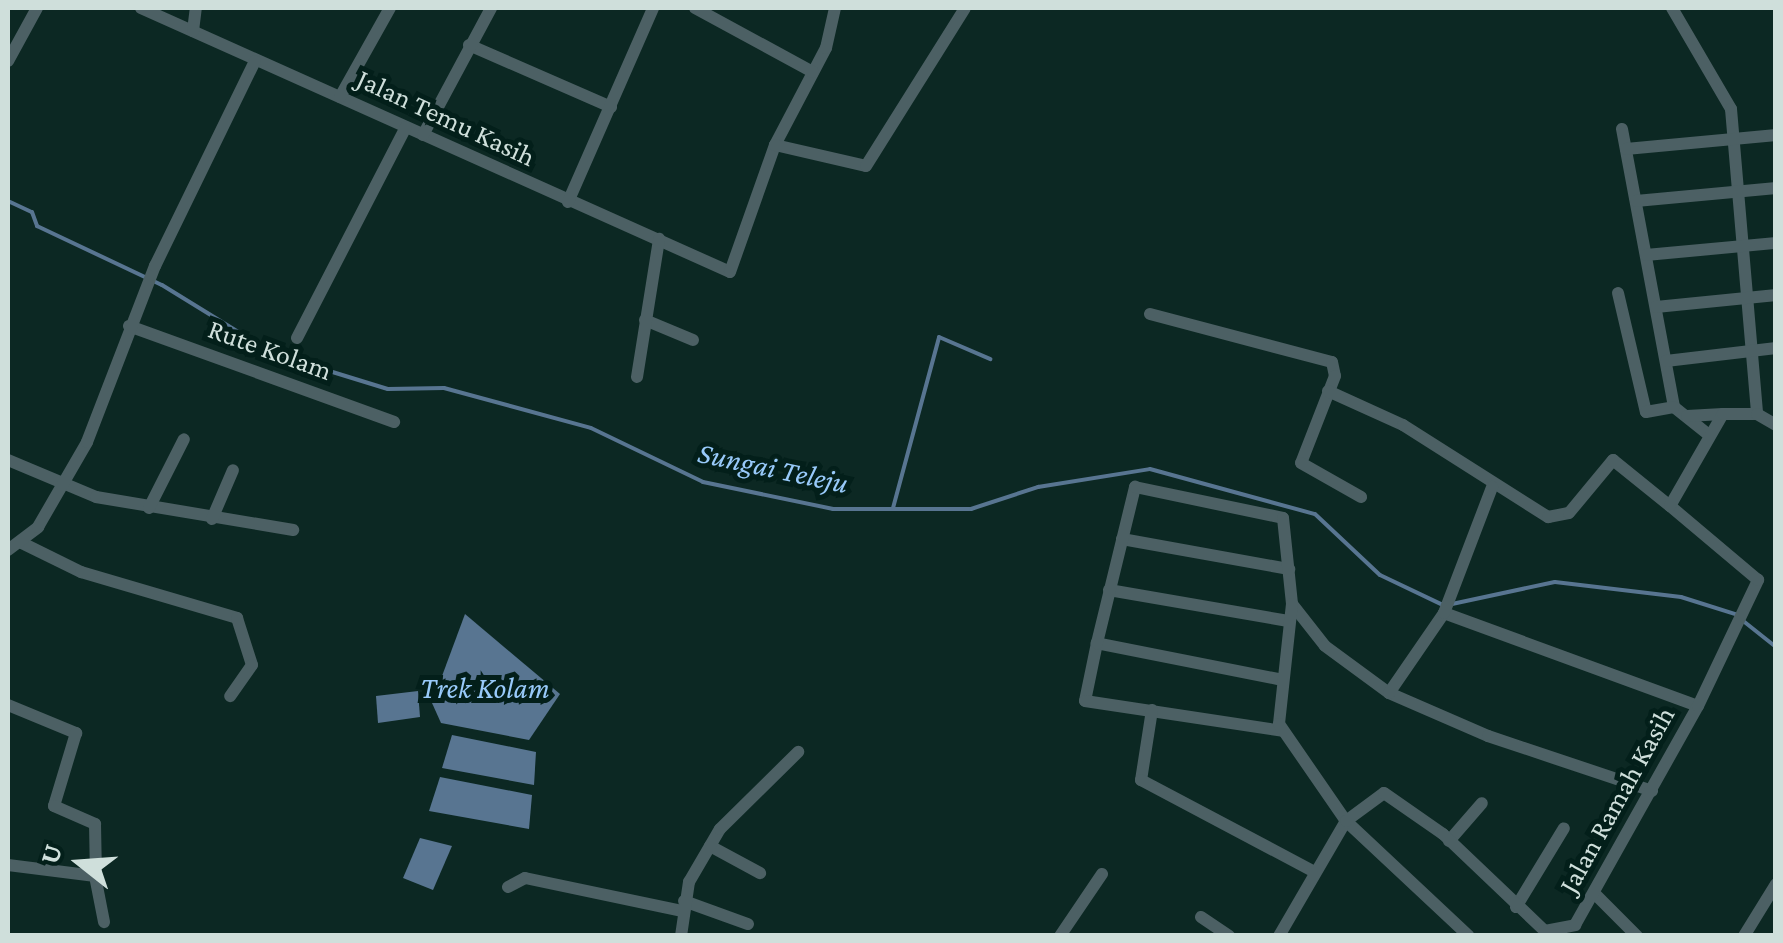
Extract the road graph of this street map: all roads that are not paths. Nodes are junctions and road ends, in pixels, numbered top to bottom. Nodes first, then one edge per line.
1 (37, 8) edge
2 (141, 8) edge
3 (196, 8) edge
4 (390, 8) edge
5 (491, 8) edge
6 (654, 8) edge
7 (695, 8) edge
8 (835, 8) edge
9 (965, 8) edge
10 (1672, 8) edge
11 (193, 31) junction
12 (469, 45) junction
13 (8, 61) edge
14 (254, 61) junction
15 (813, 72) junction
16 (340, 97) junction
17 (611, 107) junction
18 (406, 127) junction
19 (1622, 129) dead end
20 (1776, 134) edge
21 (422, 135) junction
22 (1734, 139) junction
23 (775, 144) junction
24 (1626, 149) junction
25 (1776, 188) edge
26 (1740, 191) junction
27 (1636, 201) junction
28 (568, 202) junction
29 (659, 240) junction
30 (1776, 244) edge
31 (1745, 246) junction
32 (1646, 255) junction
33 (1618, 293) dead end
34 (1776, 295) edge
35 (1750, 298) junction
36 (1656, 307) junction
37 (1150, 314) dead end
38 (645, 320) junction
39 (129, 326) junction
40 (297, 338) dead end
41 (692, 340) dead end
42 (1776, 348) edge
43 (1755, 352) junction
44 (1666, 361) junction
45 (637, 377) dead end
46 (1328, 391) junction
47 (1674, 408) junction
48 (1724, 414) junction
49 (1757, 414) junction
50 (1687, 416) junction
51 (394, 422) dead end
52 (1776, 425) edge
53 (1709, 434) junction
54 (184, 440) dead end
55 (8, 460) edge
56 (233, 470) dead end
57 (64, 485) junction
58 (1492, 487) junction
59 (1361, 497) dead end
60 (1670, 506) junction
61 (148, 508) junction
62 (212, 519) junction
63 (293, 530) dead end
64 (1122, 539) junction
65 (22, 544) junction
66 (8, 550) edge
67 (1289, 569) junction
68 (1109, 590) junction
69 (1292, 604) junction
70 (1447, 606) junction
71 (1288, 621) junction
72 (1096, 643) junction
73 (1278, 678) junction
74 (1389, 692) junction
75 (230, 696) dead end
76 (8, 706) edge
77 (1698, 706) junction
78 (1152, 710) junction
79 (1283, 731) junction
80 (798, 752) dead end
81 (1652, 791) junction
82 (1482, 803) dead end
83 (1346, 821) junction
84 (1564, 828) dead end
85 (1449, 841) junction
86 (710, 846) junction
87 (8, 865) edge
88 (760, 872) dead end
89 (1315, 872) junction
90 (1102, 874) dead end
91 (96, 878) junction
92 (1776, 884) edge
93 (508, 888) dead end
94 (1594, 892) junction
95 (683, 906) junction
96 (1516, 907) junction
97 (1202, 917) dead end
98 (104, 922) dead end
99 (748, 924) dead end
100 (1573, 930) edge
101 (682, 936) edge
102 (1060, 936) edge
103 (1229, 936) edge
104 (1278, 936) edge
105 (1469, 936) edge
106 (1637, 936) edge
107 (1744, 936) edge

1 - 13 street
2 - 11 street, Jalan Temu Kasih
3 - 11 street
4 - 16 street
5 - 12 street
6 - 17 street
7 - 15 street
8 - 15 street
9 - 23 street
10 - 22 street
11 - 14 street, Jalan Temu Kasih
12 - 17 street
12 - 21 street
14 - 16 street, Jalan Temu Kasih
14 - 39 street
15 - 23 street
16 - 18 street, Jalan Temu Kasih
17 - 28 street
18 - 21 street, Jalan Temu Kasih
18 - 40 street
19 - 24 street
20 - 22 street
21 - 28 street, Jalan Temu Kasih
22 - 24 street
22 - 26 street
23 - 29 street, Jalan Temu Kasih
24 - 27 street
25 - 26 street
26 - 27 street
26 - 31 street
27 - 32 street
28 - 29 street, Jalan Temu Kasih
29 - 38 street
30 - 31 street
31 - 32 street
31 - 35 street
32 - 36 street
33 - 47 street
34 - 35 street
35 - 36 street
35 - 43 street
36 - 44 street
37 - 46 street
38 - 41 street
38 - 45 street
39 - 51 street, Rute Kolam
39 - 57 street
42 - 43 street
43 - 44 street
43 - 49 street
44 - 47 street
46 - 58 street
46 - 59 street
47 - 50 street
48 - 49 street
48 - 50 street
48 - 53 street
49 - 52 street
50 - 53 street
53 - 60 street
54 - 61 street
55 - 57 street
56 - 62 street
57 - 61 street
57 - 65 street
58 - 60 street
58 - 70 street
60 - 77 street, Jalan Ramah Kasih
61 - 62 street
62 - 63 street
64 - 67 street
64 - 67 street
64 - 68 street
65 - 66 street
65 - 75 street
67 - 69 street
68 - 71 street
68 - 72 street
69 - 71 street
69 - 74 street
70 - 74 street
70 - 77 street
71 - 73 street
72 - 73 street
72 - 78 street
73 - 79 street
74 - 81 street
76 - 91 street
77 - 81 street, Jalan Ramah Kasih
78 - 79 street
78 - 89 street
79 - 83 street
80 - 86 street
81 - 94 street, Jalan Ramah Kasih
82 - 85 street
83 - 85 street, Jalan Ramah Kasih
83 - 89 street, Jalan Ramah Kasih
83 - 105 street
84 - 96 street
85 - 96 street, Jalan Ramah Kasih
86 - 88 street
86 - 95 street
87 - 91 street
89 - 104 street, Jalan Ramah Kasih
90 - 102 street
91 - 98 street
92 - 107 street
93 - 95 street
94 - 100 street, Jalan Ramah Kasih
94 - 106 street
95 - 99 street
95 - 101 street
96 - 100 street, Jalan Ramah Kasih
97 - 103 street

